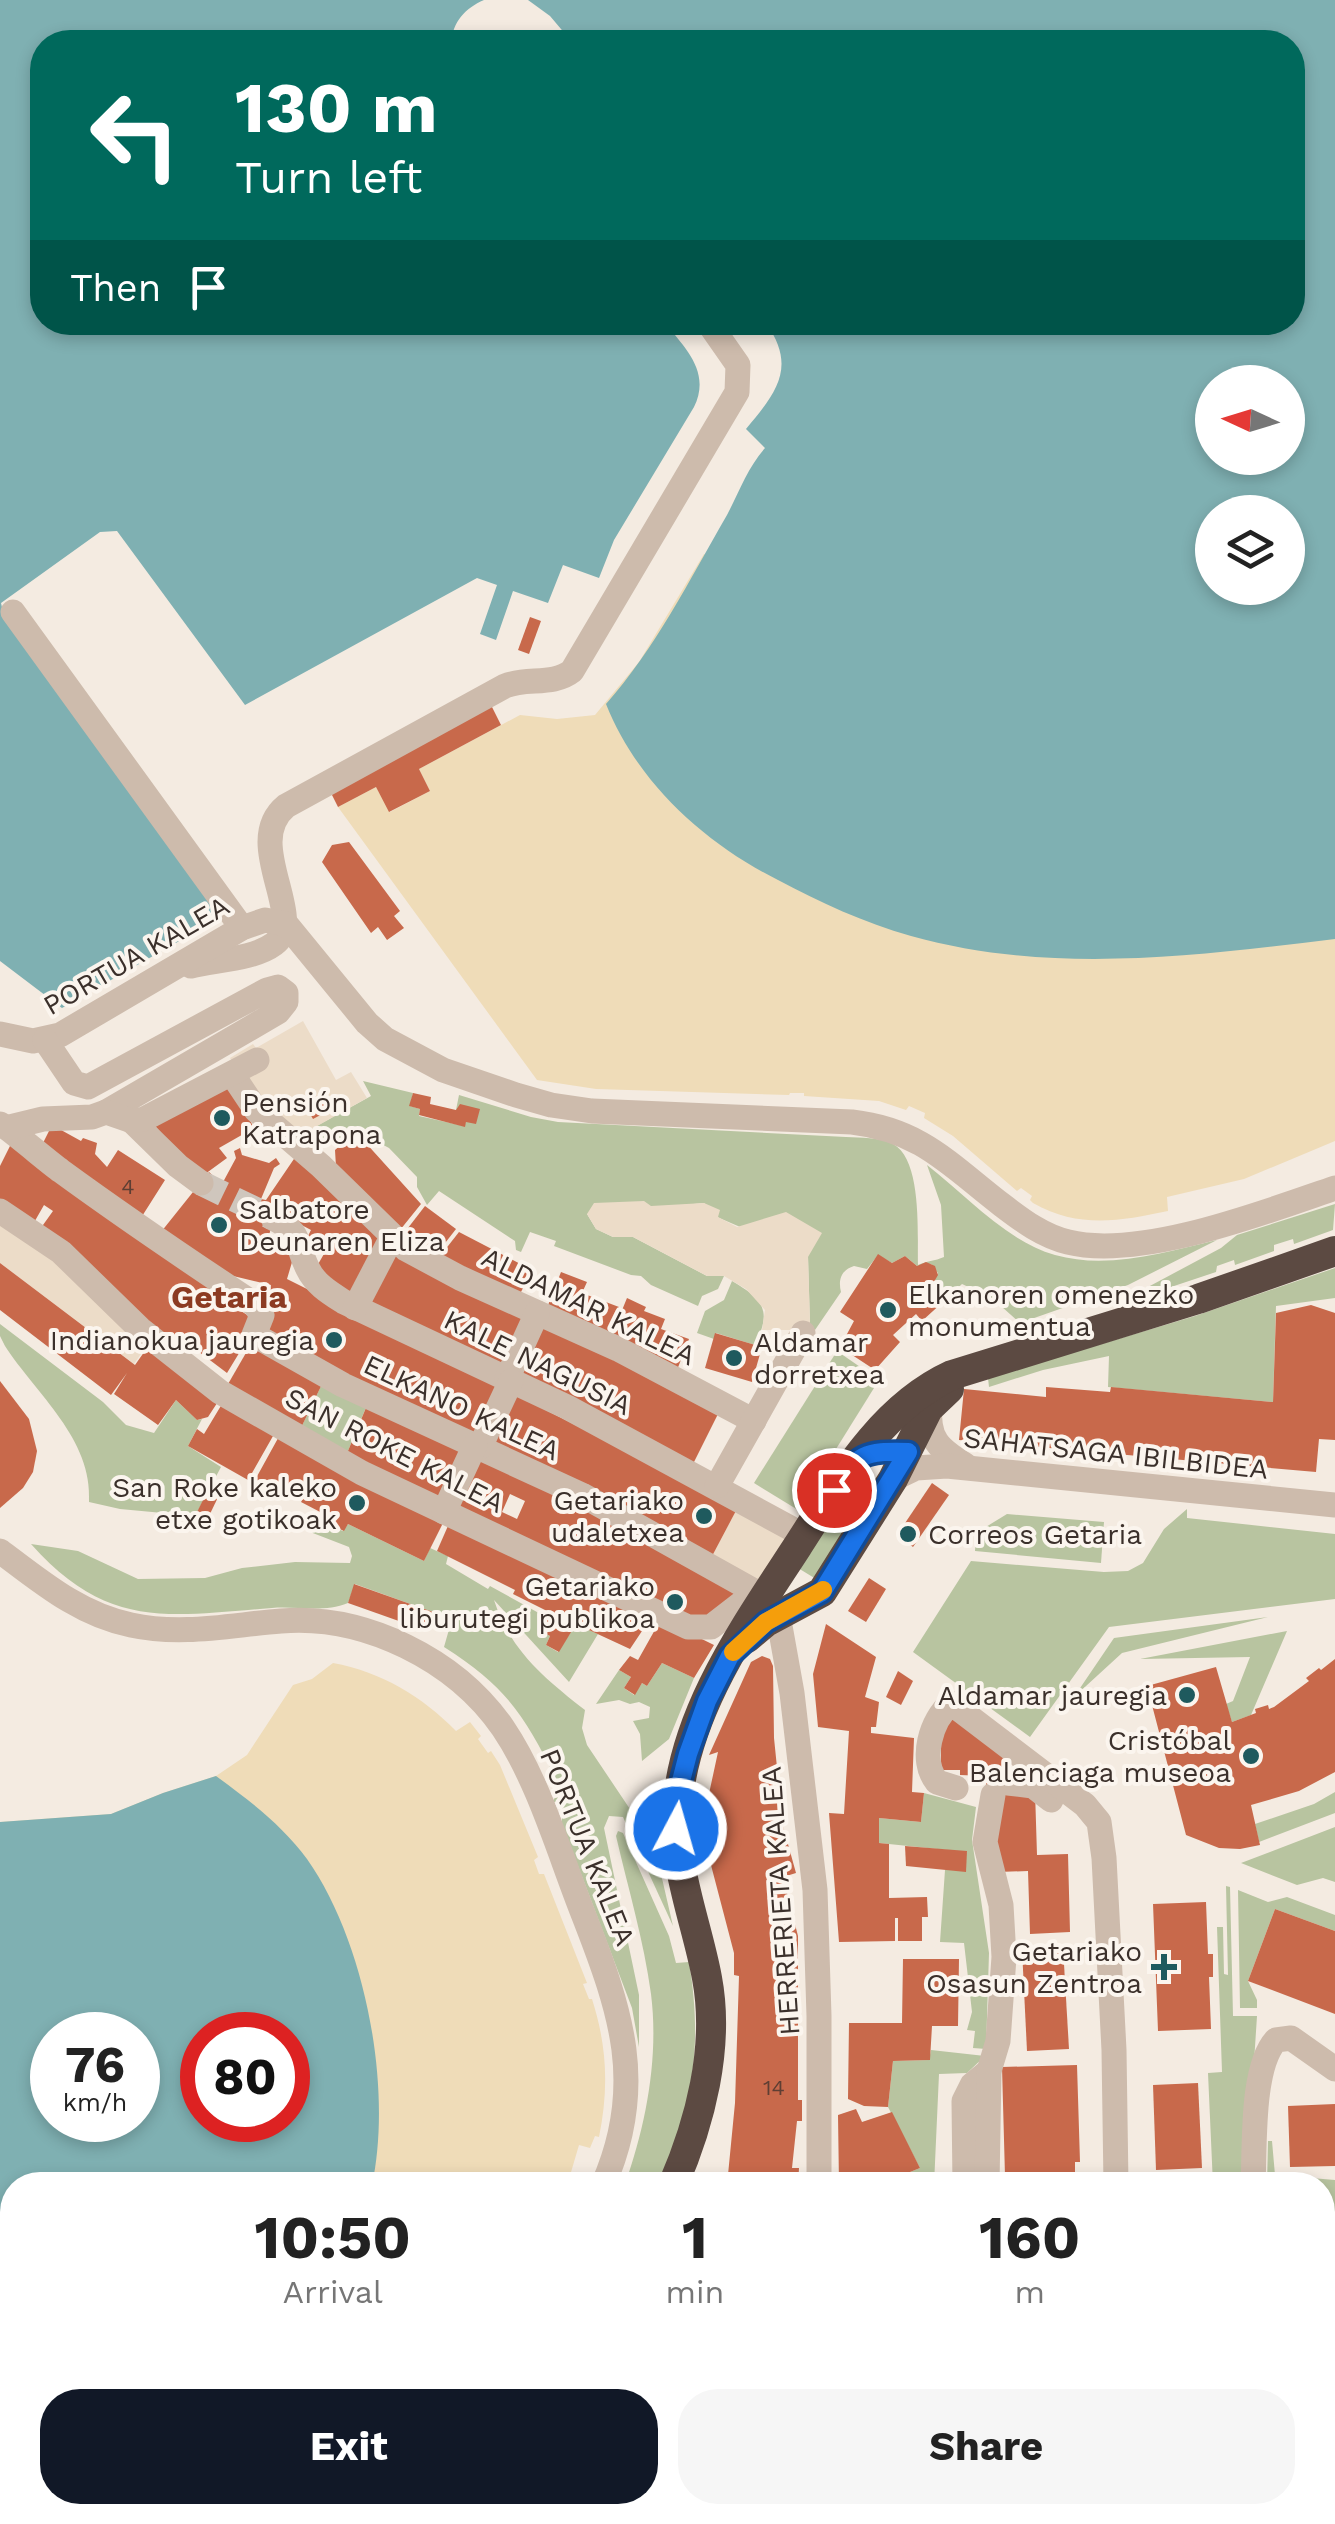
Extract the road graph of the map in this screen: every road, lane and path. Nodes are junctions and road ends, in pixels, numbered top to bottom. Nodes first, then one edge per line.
1 (717, 335) edge
2 (13, 612) dead end
3 (286, 924) junction
4 (242, 928) junction
5 (167, 971) junction
6 (0, 1034) edge
7 (46, 1040) junction
8 (257, 1060) dead end
9 (232, 1074) junction
10 (106, 1112) junction
11 (132, 1120) junction
12 (5, 1126) edge
13 (201, 1182) tunnel mouth
14 (1335, 1188) edge
15 (0, 1211) edge
16 (273, 1218) tunnel mouth
17 (392, 1237) junction
18 (1335, 1250) edge
19 (354, 1308) junction
20 (537, 1313) junction
21 (803, 1333) dead end
22 (984, 1364) junction
23 (509, 1380) junction
24 (930, 1406) junction
25 (754, 1422) junction
26 (477, 1446) junction
27 (908, 1452) junction
28 (858, 1457) junction
29 (970, 1468) junction
30 (894, 1479) junction
31 (717, 1486) junction
32 (1335, 1505) edge
33 (444, 1512) junction
34 (804, 1536) junction
35 (0, 1538) edge
36 (0, 1551) edge
37 (30, 1574) junction
38 (822, 1592) junction
39 (769, 1600) junction
40 (792, 1693) junction
41 (956, 1788) dead end
42 (1102, 1840) junction
43 (1335, 2069) edge
44 (989, 2071) junction
45 (608, 2172) edge
46 (678, 2172) edge
47 (819, 2172) edge
48 (965, 2172) edge
49 (989, 2172) edge
50 (1116, 2172) edge
51 (1253, 2172) edge

1 - 3 street
2 - 4 street
3 - 4 street, PORTUA KALEA
3 - 5 street
3 - 14 street
4 - 5 street, PORTUA KALEA
5 - 7 street, PORTUA KALEA
6 - 7 street, PORTUA KALEA
7 - 10 street
8 - 9 street
9 - 11 street
9 - 17 street, ALDAMAR KALEA
10 - 11 street
10 - 12 street
11 - 13 street
12 - 26 street, ELKANO KALEA
15 - 33 street, SAN ROKE KALEA
16 - 19 street, KALE NAGUSIA
17 - 19 street
17 - 20 street, ALDAMAR KALEA
18 - 22 highway
19 - 23 street, KALE NAGUSIA
20 - 23 street
20 - 25 street, ALDAMAR KALEA
21 - 25 street
22 - 24 highway
22 - 28 highway
23 - 26 street
23 - 31 street, KALE NAGUSIA
24 - 27 highway
24 - 29 street
25 - 31 street
26 - 33 street
26 - 39 street, ELKANO KALEA
27 - 28 highway
27 - 29 street
27 - 30 highway
28 - 34 highway
29 - 30 street, SAHATSAGA IBILBIDEA
29 - 32 street, SAHATSAGA IBILBIDEA
30 - 38 highway
31 - 34 street, KALE NAGUSIA
33 - 39 street, SAN ROKE KALEA
34 - 39 highway
35 - 37 street
36 - 37 street, PORTUA KALEA
37 - 45 street, PORTUA KALEA
38 - 39 highway
38 - 40 street
39 - 40 street, HERRERIETA KALEA
39 - 46 highway
40 - 47 street, HERRERIETA KALEA
41 - 42 street
42 - 44 street
42 - 50 street
43 - 51 street
44 - 48 street
44 - 49 street

